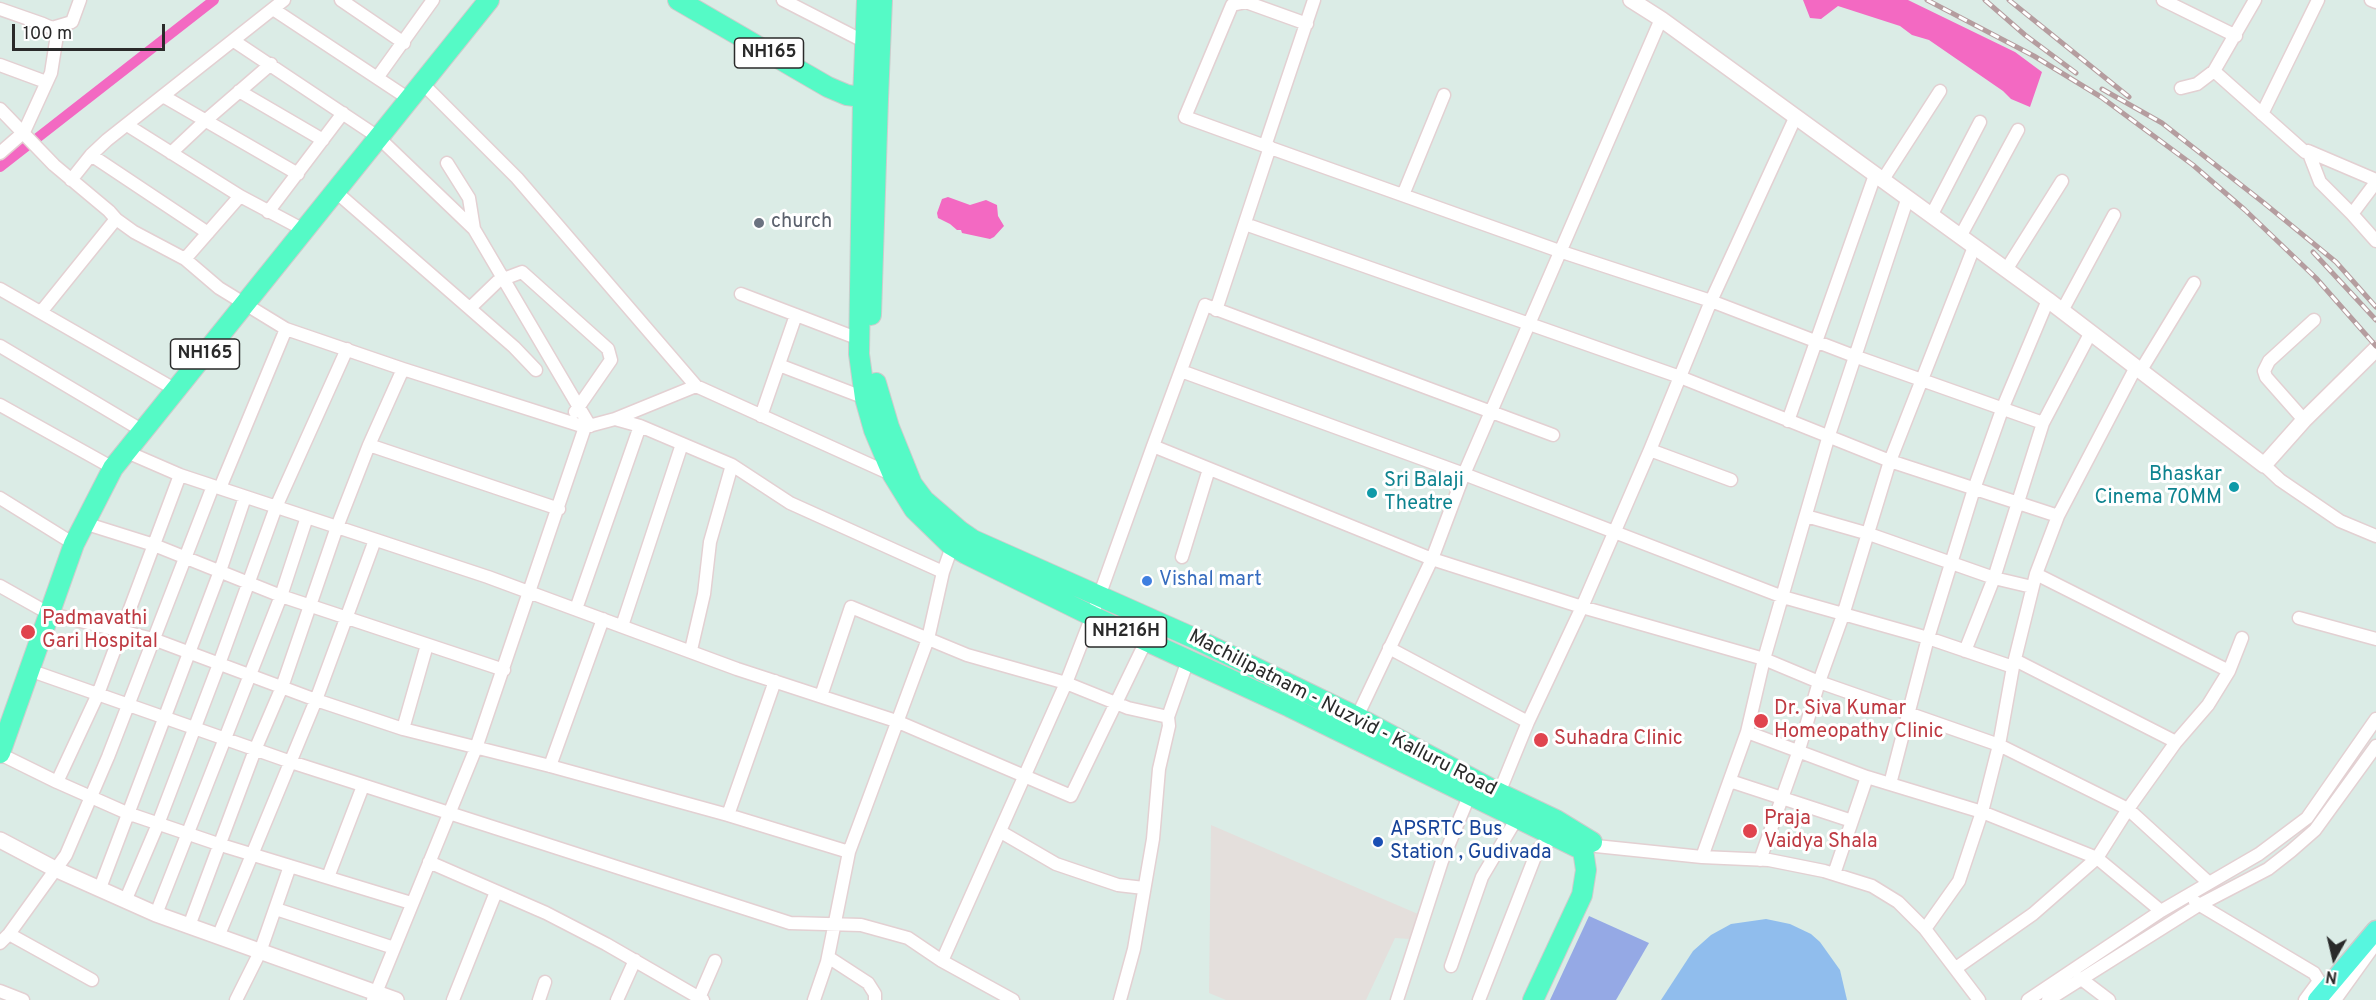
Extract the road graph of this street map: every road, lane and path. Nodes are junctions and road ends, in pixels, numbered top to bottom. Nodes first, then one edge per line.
1 (80, 0) edge
2 (284, 0) edge
3 (341, 0) edge
4 (433, 0) edge
5 (489, 0) edge
6 (678, 0) edge
7 (783, 0) edge
8 (867, 0) edge
9 (882, 0) edge
10 (1314, 0) edge
11 (1631, 0) edge
12 (2163, 0) edge
13 (2255, 0) edge
14 (2318, 0) edge
15 (2372, 0) edge
16 (2376, 2) edge
17 (360, 4) edge
18 (702, 6) edge
19 (0, 9) edge
20 (273, 9) junction
21 (1661, 19) junction
22 (1307, 24) junction
23 (52, 28) junction
24 (2235, 36) junction
25 (234, 40) junction
26 (865, 42) junction
27 (404, 43) junction
28 (271, 64) junction
29 (0, 66) edge
30 (2214, 71) junction
31 (377, 78) junction
32 (46, 82) junction
33 (422, 83) junction
34 (2181, 88) dead end
35 (239, 91) junction
36 (1940, 91) dead end
37 (1444, 95) dead end
38 (164, 96) junction
39 (409, 99) junction
40 (870, 99) junction
41 (0, 109) edge
42 (343, 112) junction
43 (2262, 114) junction
44 (1796, 116) junction
45 (205, 121) junction
46 (1980, 122) dead end
47 (127, 125) junction
48 (2018, 129) dead end
49 (26, 135) junction
50 (378, 137) junction
51 (323, 140) junction
52 (1267, 147) junction
53 (2308, 151) junction
54 (0, 153) edge
55 (171, 153) junction
56 (91, 155) junction
57 (447, 163) dead end
58 (298, 174) junction
59 (1878, 178) junction
60 (71, 180) junction
61 (2062, 181) dead end
62 (2376, 181) edge
63 (335, 191) junction
64 (1403, 195) junction
65 (240, 196) junction
66 (1907, 200) junction
67 (268, 212) junction
68 (2114, 214) dead end
69 (2352, 214) junction
70 (1930, 216) junction
71 (116, 219) junction
72 (1245, 224) junction
73 (474, 229) junction
74 (304, 230) junction
75 (208, 233) junction
76 (1960, 237) junction
77 (2376, 242) edge
78 (1974, 247) junction
79 (1562, 252) junction
80 (185, 259) junction
81 (2006, 270) junction
82 (504, 280) junction
83 (2193, 283) dead end
84 (1, 290) edge
85 (741, 294) dead end
86 (2048, 300) junction
87 (1711, 302) junction
88 (245, 304) junction
89 (470, 308) junction
90 (1216, 310) junction
91 (2062, 310) junction
92 (41, 312) junction
93 (796, 315) junction
94 (2314, 320) dead end
95 (1530, 324) junction
96 (285, 329) junction
97 (2091, 332) junction
98 (859, 339) junction
99 (1816, 341) junction
100 (0, 346) edge
101 (2376, 349) edge
102 (347, 350) junction
103 (1854, 356) junction
104 (779, 365) junction
105 (403, 369) junction
106 (2138, 369) junction
107 (536, 370) dead end
108 (1181, 372) junction
109 (1680, 377) junction
110 (1921, 379) junction
111 (696, 386) junction
112 (176, 390) junction
113 (865, 398) junction
114 (0, 405) edge
115 (579, 407) junction
116 (2003, 407) junction
117 (1491, 411) junction
118 (761, 416) junction
119 (615, 419) junction
120 (2304, 420) junction
121 (1788, 421) junction
122 (568, 422) junction
123 (2043, 423) junction
124 (587, 426) junction
125 (640, 426) junction
126 (143, 431) junction
127 (1553, 435) dead end
128 (1829, 435) junction
129 (682, 444) junction
130 (369, 445) junction
131 (1153, 446) junction
132 (1650, 450) junction
133 (127, 452) junction
134 (1890, 461) junction
135 (732, 465) junction
136 (2264, 465) junction
137 (113, 468) junction
138 (1209, 468) junction
139 (1464, 474) junction
140 (180, 475) junction
141 (893, 475) junction
142 (1731, 480) dead end
143 (217, 487) junction
144 (1974, 489) junction
145 (245, 497) junction
146 (0, 498) edge
147 (2018, 504) junction
148 (276, 507) junction
149 (559, 508) junction
150 (1806, 516) junction
151 (2058, 516) junction
152 (307, 517) junction
153 (84, 523) junction
154 (337, 527) junction
155 (1613, 531) junction
156 (1869, 534) junction
157 (2376, 536) edge
158 (956, 538) junction
159 (375, 540) junction
160 (74, 544) junction
161 (154, 545) junction
162 (186, 557) junction
163 (1182, 557) dead end
164 (1432, 559) junction
165 (1953, 562) junction
166 (220, 571) junction
167 (943, 572) junction
168 (2036, 573) junction
169 (1994, 578) junction
170 (249, 583) junction
171 (0, 586) edge
172 (2032, 587) junction
173 (530, 592) junction
174 (281, 596) junction
175 (1100, 596) junction
176 (1783, 597) junction
177 (311, 606) junction
178 (1582, 607) junction
179 (576, 609) junction
180 (48, 613) junction
181 (1843, 615) junction
182 (1092, 616) junction
183 (346, 617) junction
184 (2299, 618) dead end
185 (603, 619) junction
186 (622, 626) junction
187 (124, 631) junction
188 (1928, 638) junction
189 (2242, 638) dead end
190 (153, 639) junction
191 (928, 639) junction
192 (2376, 639) edge
193 (1146, 641) junction
194 (427, 645) junction
195 (1389, 648) junction
196 (691, 650) junction
197 (1965, 651) junction
198 (189, 652) junction
199 (1764, 659) junction
200 (1188, 660) junction
201 (219, 664) junction
202 (2014, 664) junction
203 (29, 670) junction
204 (504, 670) junction
205 (2229, 671) junction
206 (250, 674) junction
207 (775, 681) junction
208 (1819, 682) junction
209 (1066, 683) junction
210 (282, 687) junction
211 (98, 694) junction
212 (821, 696) junction
213 (316, 700) junction
214 (1116, 702) junction
215 (126, 705) junction
216 (1910, 713) junction
217 (1168, 717) junction
218 (1357, 717) junction
219 (164, 718) junction
220 (2376, 719) edge
221 (896, 721) junction
222 (1528, 722) junction
223 (194, 729) junction
224 (403, 729) junction
225 (1747, 732) junction
226 (1348, 737) junction
227 (223, 739) junction
228 (2176, 742) junction
229 (1999, 745) junction
230 (2376, 746) edge
231 (476, 748) junction
232 (255, 750) junction
233 (0, 753) edge
234 (1798, 753) junction
235 (291, 762) junction
236 (550, 766) junction
237 (1024, 777) junction
238 (1867, 777) junction
239 (1730, 780) junction
240 (57, 782) junction
241 (1890, 784) junction
242 (363, 786) junction
243 (1473, 788) junction
244 (1499, 793) junction
245 (1782, 796) junction
246 (91, 797) junction
247 (2128, 809) junction
248 (127, 813) junction
249 (1982, 813) junction
250 (450, 814) junction
251 (728, 814) junction
252 (1517, 818) junction
253 (1852, 821) junction
254 (158, 824) junction
255 (1001, 832) junction
256 (188, 834) junction
257 (1556, 837) junction
258 (0, 840) edge
259 (221, 845) junction
260 (1596, 846) junction
261 (849, 852) junction
262 (251, 854) junction
263 (1702, 857) junction
264 (2097, 858) junction
265 (1760, 860) junction
266 (429, 862) junction
267 (290, 866) junction
268 (55, 869) junction
269 (1834, 874) junction
270 (328, 877) junction
271 (2208, 882) junction
272 (100, 888) junction
273 (1144, 888) junction
274 (496, 892) junction
275 (2188, 895) junction
276 (126, 899) junction
277 (411, 903) junction
278 (2199, 905) junction
279 (276, 909) junction
280 (2161, 911) junction
281 (156, 914) junction
282 (835, 923) junction
283 (189, 926) junction
284 (1925, 929) junction
285 (2376, 930) edge
286 (218, 937) junction
287 (4, 939) edge
288 (2376, 943) edge
289 (394, 948) junction
290 (260, 952) junction
291 (828, 957) junction
292 (635, 960) junction
293 (714, 961) dead end
294 (942, 961) junction
295 (1451, 966) dead end
296 (1956, 968) junction
297 (2080, 978) junction
298 (92, 980) dead end
299 (545, 982) dead end
300 (0, 991) edge
301 (375, 996) edge
302 (996, 996) edge
303 (241, 998) edge
304 (694, 998) edge
305 (23, 1000) edge
306 (396, 1000) edge
307 (453, 1000) edge
308 (538, 1000) edge
309 (617, 1000) edge
310 (814, 1000) edge
311 (874, 1000) edge
312 (1012, 1000) edge
313 (1120, 1000) edge
314 (1397, 1000) edge
315 (1479, 1000) edge
316 (1533, 1000) edge
317 (1546, 1000) edge
318 (1979, 1000) edge
319 (2028, 1000) edge
320 (2048, 1000) edge
321 (2109, 1000) edge
322 (2305, 1000) edge
323 (2317, 1000) edge
324 (2335, 1000) edge

1 - 23 street
2 - 20 street
3 - 17 street
4 - 27 street
5 - 33 highway, NH165
6 - 18 highway, NH165
7 - 26 street
8 - 26 highway
9 - 40 highway
10 - 22 street
11 - 21 street
12 - 24 street
13 - 24 street
14 - 43 street
15 - 16 street
17 - 27 street
18 - 40 highway, NH165
19 - 23 street
20 - 25 street
20 - 31 street
21 - 44 street
21 - 79 street
22 - 52 street
22 - 52 street
23 - 32 street
24 - 30 street
25 - 28 street
25 - 38 street
26 - 40 highway
27 - 31 street
28 - 35 street
28 - 42 street
29 - 32 street
30 - 34 street
30 - 43 street
31 - 39 street
32 - 49 street
33 - 39 highway, NH165
33 - 111 street
35 - 45 street
35 - 51 street
36 - 59 street
37 - 64 street
38 - 45 street
38 - 47 street
39 - 50 highway, NH165
40 - 98 highway, Machilipatnam - Nuzvid - Kalluru Road / NH216H
40 - 158 highway, Machilipatnam - Nuzvid - Kalluru Road / NH216H
41 - 49 street
42 - 50 street
42 - 51 street
43 - 53 street
44 - 59 street
44 - 87 street
45 - 55 street
45 - 58 street
46 - 70 street
47 - 55 street
47 - 56 street
48 - 76 street
49 - 54 street
49 - 60 street
50 - 63 highway, NH165
50 - 73 street
51 - 58 street
52 - 64 street
52 - 72 street
53 - 62 street
53 - 69 street
55 - 65 street
56 - 60 street
56 - 75 street
57 - 73 street
58 - 67 street
59 - 66 street
59 - 99 street
60 - 71 street
61 - 81 street
62 - 69 street
63 - 74 highway, NH165
63 - 89 street
64 - 79 street
65 - 67 street
65 - 75 street
66 - 70 street
66 - 103 street
67 - 74 street
68 - 91 street
69 - 77 street
70 - 76 street
71 - 80 street
71 - 92 street
72 - 90 street
72 - 95 street
73 - 82 street
74 - 88 highway, NH165
75 - 80 street
76 - 78 street
78 - 81 street
78 - 110 street
79 - 87 street
79 - 95 street
80 - 88 street
81 - 86 street
82 - 89 street
82 - 115 street
82 - 115 street
83 - 106 street
84 - 92 street
85 - 93 street
86 - 91 street
86 - 116 street
87 - 99 street
87 - 109 street
88 - 96 street
88 - 112 highway, NH165
89 - 107 street
90 - 108 street
90 - 117 street
91 - 97 street
92 - 112 street
93 - 98 street
93 - 104 street
94 - 120 street
95 - 109 street
95 - 117 street
96 - 102 street
96 - 143 street
97 - 106 street
97 - 123 street
98 - 113 highway, Machilipatnam - Nuzvid - Kalluru Road / NH216H
99 - 103 street
99 - 121 street
100 - 126 street
101 - 120 street
102 - 105 street
102 - 148 street
103 - 110 street
103 - 128 street
104 - 113 street
104 - 118 street
105 - 122 street
105 - 130 street
106 - 136 street
106 - 151 street
108 - 131 street
108 - 139 street
109 - 121 street
109 - 132 street
110 - 116 street
110 - 134 street
111 - 118 street
111 - 119 street
112 - 126 highway, NH165
113 - 141 highway, Machilipatnam - Nuzvid - Kalluru Road / NH216H
114 - 137 street
115 - 122 street
115 - 124 street
116 - 123 street
116 - 144 street
117 - 127 street
117 - 139 street
118 - 141 street
119 - 124 street
119 - 125 street
120 - 136 street
121 - 128 street
122 - 124 street
123 - 147 street
124 - 149 street
125 - 129 street
125 - 179 street
126 - 133 highway, NH165
128 - 134 street
128 - 150 street
129 - 135 street
129 - 186 street
130 - 149 street
130 - 154 street
131 - 138 street
131 - 175 street
132 - 142 street
132 - 155 street
133 - 137 highway, NH165
133 - 140 street
134 - 144 street
134 - 156 street
135 - 167 street
135 - 196 street
136 - 157 street
137 - 153 highway, NH165
138 - 163 street
138 - 164 street
139 - 155 street
139 - 164 street
140 - 143 street
140 - 161 street
141 - 158 highway, Machilipatnam - Nuzvid - Kalluru Road / NH216H
143 - 145 street
143 - 162 street
144 - 147 street
144 - 165 street
145 - 148 street
145 - 166 street
146 - 160 street
147 - 151 street
147 - 169 street
148 - 152 street
148 - 170 street
149 - 173 street
150 - 156 street
150 - 176 street
151 - 168 street
152 - 154 street
152 - 174 street
153 - 160 highway, NH165
153 - 161 street
154 - 159 street
154 - 177 street
155 - 176 street
155 - 178 street
156 - 165 street
156 - 181 street
158 - 167 street
158 - 175 highway, Machilipatnam - Nuzvid - Kalluru Road / NH216H
158 - 182 highway, Machilipatnam - Nuzvid - Kalluru Road / NH216H
159 - 173 street
159 - 183 street
160 - 180 highway, NH165
161 - 162 street
161 - 187 street
162 - 166 street
162 - 190 street
164 - 178 street
164 - 195 street
165 - 169 street
165 - 188 street
166 - 170 street
166 - 198 street
167 - 191 street
168 - 172 street
168 - 205 street
169 - 172 street
169 - 197 street
170 - 174 street
170 - 201 street
171 - 180 street
172 - 202 street
173 - 179 street
173 - 204 street
174 - 177 street
174 - 206 street
175 - 182 street
175 - 218 highway, Machilipatnam - Nuzvid - Kalluru Road / NH216H
176 - 181 street
176 - 199 street
177 - 183 street
177 - 210 street
178 - 199 street
178 - 222 street
179 - 185 street
180 - 187 street
180 - 203 highway, NH165
181 - 188 street
181 - 208 street
182 - 193 highway, Machilipatnam - Nuzvid - Kalluru Road / NH216H
182 - 209 street
183 - 194 street
183 - 213 street
184 - 192 street
185 - 186 street
185 - 236 street
186 - 196 street
187 - 190 street
187 - 211 street
188 - 197 street
188 - 216 street
189 - 205 street
190 - 198 street
190 - 215 street
191 - 209 street
191 - 212 street
191 - 221 street
193 - 200 highway, Machilipatnam - Nuzvid - Kalluru Road / NH216H
193 - 214 street
194 - 204 street
194 - 224 street
195 - 218 street
195 - 222 street
196 - 207 street
197 - 202 street
198 - 201 street
198 - 219 street
199 - 208 street
199 - 225 street
200 - 217 street
200 - 226 highway, Machilipatnam - Nuzvid - Kalluru Road / NH216H
201 - 206 street
201 - 223 street
202 - 228 street
202 - 229 street
203 - 211 street
203 - 233 highway, NH165
204 - 231 street
205 - 228 street
206 - 210 street
206 - 227 street
207 - 212 street
207 - 251 street
208 - 216 street
208 - 234 street
209 - 214 street
209 - 237 street
210 - 213 street
210 - 232 street
211 - 215 street
211 - 240 street
212 - 221 street
213 - 224 street
213 - 235 street
214 - 217 street
214 - 237 street
215 - 219 street
215 - 246 street
216 - 229 street
216 - 241 street
217 - 273 street
218 - 226 street
218 - 243 highway, Machilipatnam - Nuzvid - Kalluru Road / NH216H
219 - 223 street
219 - 248 street
220 - 271 street
221 - 237 street
221 - 261 street
222 - 244 street
223 - 227 street
223 - 254 street
224 - 231 street
225 - 234 street
225 - 239 street
226 - 243 highway, Machilipatnam - Nuzvid - Kalluru Road / NH216H
227 - 232 street
227 - 256 street
228 - 247 street
229 - 247 street
229 - 249 street
230 - 278 street
231 - 236 street
231 - 250 street
232 - 235 street
232 - 259 street
233 - 240 street
234 - 238 street
234 - 245 street
235 - 242 street
235 - 262 street
236 - 251 street
237 - 255 street
238 - 241 street
238 - 253 street
239 - 245 street
239 - 263 street
240 - 246 street
241 - 249 street
242 - 250 street
242 - 270 street
243 - 244 highway, Machilipatnam - Nuzvid - Kalluru Road / NH216H
243 - 252 highway, Machilipatnam - Nuzvid - Kalluru Road / NH216H
243 - 314 street
244 - 260 highway, Machilipatnam - Nuzvid - Kalluru Road / NH216H
245 - 253 street
245 - 265 street
246 - 248 street
246 - 268 street
247 - 264 street
247 - 271 street
248 - 254 street
248 - 272 street
249 - 264 street
249 - 284 street
250 - 266 street
250 - 282 street
251 - 261 street
252 - 257 highway, Machilipatnam - Nuzvid - Kalluru Road / NH216H
252 - 295 street
253 - 269 street
254 - 256 street
254 - 276 street
255 - 273 street
255 - 294 street
256 - 259 street
256 - 281 street
257 - 315 street
257 - 316 highway, Machilipatnam - Nuzvid - Kalluru Road / NH216H
258 - 268 street
259 - 262 street
259 - 283 street
260 - 263 street
260 - 317 highway
261 - 282 street
262 - 267 street
262 - 286 street
263 - 265 street
264 - 280 street
264 - 296 street
265 - 269 street
266 - 274 street
266 - 277 street
267 - 270 street
267 - 279 street
268 - 272 street
268 - 287 street
269 - 284 street
270 - 277 street
271 - 275 street
272 - 276 street
273 - 313 street
274 - 292 street
274 - 307 street
275 - 278 street
275 - 280 street
276 - 281 street
277 - 289 street
278 - 297 street
278 - 322 street
279 - 289 street
279 - 290 street
280 - 319 street
281 - 283 street
282 - 291 street
282 - 294 street
283 - 286 street
284 - 296 street
285 - 323 main road
286 - 290 street
287 - 298 street
288 - 324 street
289 - 301 street
290 - 301 street
290 - 303 street
291 - 310 street
291 - 311 street
292 - 304 street
292 - 309 street
293 - 304 street
294 - 302 street
296 - 318 street
297 - 320 street
297 - 321 street
299 - 308 street
300 - 305 street
301 - 306 street
302 - 312 street

